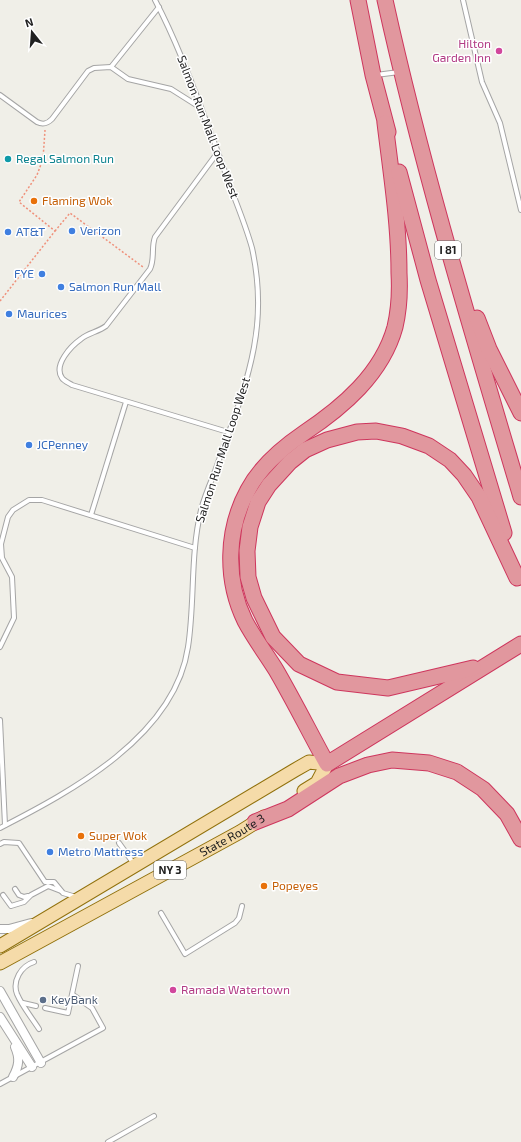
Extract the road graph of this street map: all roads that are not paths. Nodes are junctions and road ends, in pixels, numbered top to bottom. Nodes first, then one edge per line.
1 (155, 0) edge
2 (358, 0) edge
3 (385, 0) edge
4 (463, 0) edge
5 (159, 7) junction
6 (111, 67) junction
7 (401, 72) junction
8 (374, 75) junction
9 (0, 95) edge
10 (201, 108) junction
11 (385, 123) junction
12 (415, 127) junction
13 (218, 152) junction
14 (521, 210) edge
15 (126, 402) junction
16 (521, 413) edge
17 (228, 432) junction
18 (521, 497) edge
19 (91, 515) junction
20 (195, 548) junction
21 (519, 585) edge
22 (521, 644) edge
23 (0, 647) edge
24 (490, 662) junction
25 (0, 720) edge
26 (1, 741) edge
27 (327, 764) junction
28 (255, 822) junction
29 (5, 825) junction
30 (0, 828) edge
31 (521, 839) edge
32 (119, 843) dead end
33 (0, 844) edge
34 (135, 866) junction
35 (15, 889) dead end
36 (62, 892) junction
37 (3, 895) dead end
38 (31, 895) junction
39 (80, 898) junction
40 (242, 906) dead end
41 (161, 913) dead end
42 (46, 919) junction
43 (0, 929) edge
44 (0, 946) edge
45 (34, 962) dead end
46 (0, 963) edge
47 (78, 966) dead end
48 (0, 990) edge
49 (73, 995) junction
50 (23, 1003) junction
51 (36, 1006) dead end
52 (45, 1008) dead end
53 (0, 1017) edge
54 (39, 1029) dead end
55 (10, 1033) junction
56 (41, 1063) junction
57 (32, 1067) junction
58 (14, 1077) junction
59 (0, 1084) edge
60 (154, 1116) dead end
61 (108, 1142) edge

1 - 5 lane, Salmon Run Mall Loop West
2 - 8 highway, I 81
3 - 7 highway, I 81
4 - 14 lane
5 - 6 lane
5 - 10 lane, Salmon Run Mall Loop West
6 - 9 lane
6 - 10 lane
7 - 8 lane
7 - 12 highway, I 81
8 - 11 highway, I 81
10 - 13 lane, Salmon Run Mall Loop West
11 - 21 highway, I 81
11 - 27 highway
12 - 16 highway
12 - 18 highway, I 81
13 - 15 lane
13 - 17 lane, Salmon Run Mall Loop West
15 - 17 lane
15 - 19 lane
17 - 20 lane, Salmon Run Mall Loop West
19 - 20 lane
19 - 23 lane
20 - 29 lane, Salmon Run Mall Loop West
21 - 24 highway
22 - 24 highway
24 - 27 highway
25 - 26 lane
26 - 29 lane
27 - 28 main road, State Route 3 / NY 3
27 - 34 main road, State Route 3 / NY 3
28 - 31 highway
28 - 46 main road, State Route 3 / NY 3
29 - 30 lane, Salmon Run Mall Loop West
32 - 34 lane
33 - 36 lane
34 - 39 main road, State Route 3 / NY 3
35 - 38 lane
36 - 38 lane
36 - 39 lane
37 - 38 lane
39 - 42 main road, State Route 3 / NY 3
40 - 41 lane
42 - 43 street
42 - 44 main road, State Route 3 / NY 3
45 - 50 lane
47 - 49 lane
48 - 56 street
49 - 52 lane
49 - 56 lane
50 - 51 lane
50 - 54 lane
53 - 55 street
55 - 57 street
55 - 58 street
56 - 57 lane
57 - 58 lane
58 - 59 lane
60 - 61 lane

